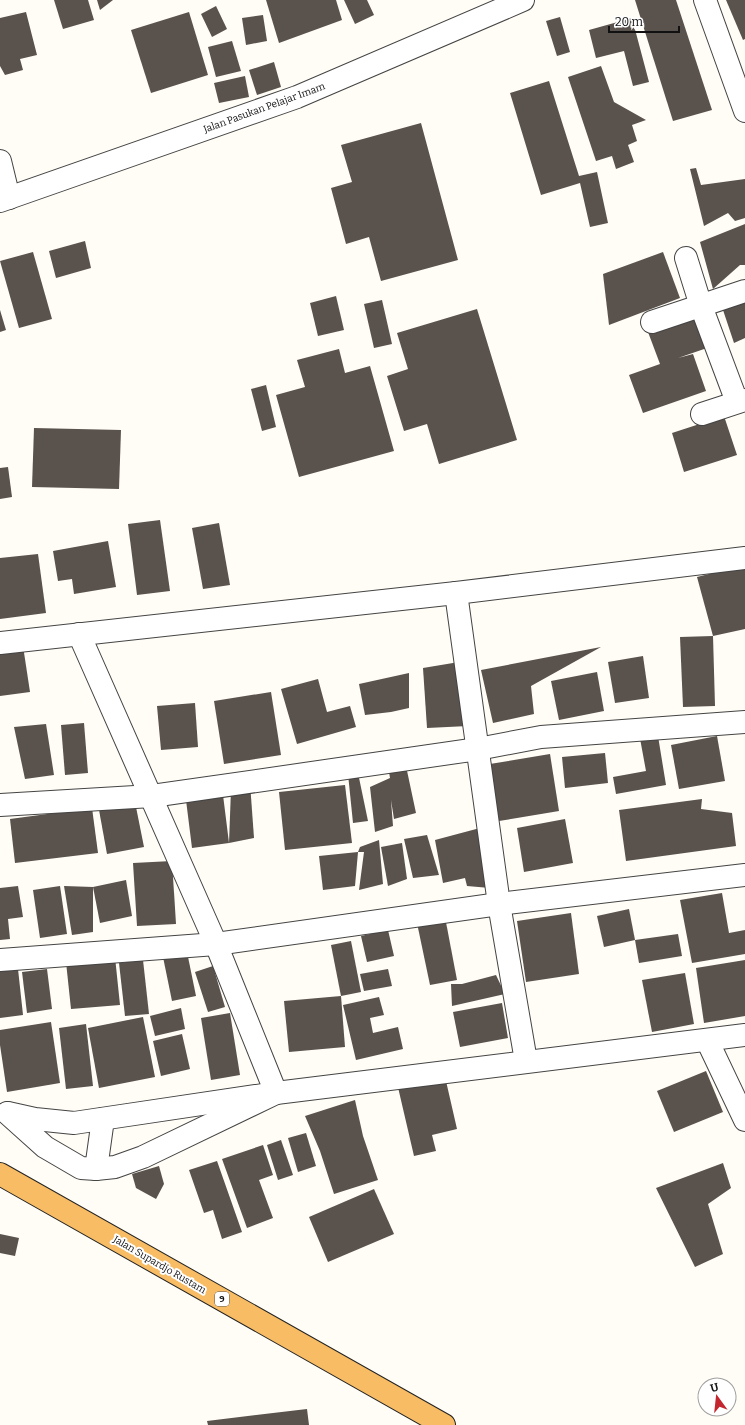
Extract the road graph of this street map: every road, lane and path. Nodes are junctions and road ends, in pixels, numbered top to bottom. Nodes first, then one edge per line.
1 (523, 0) edge
2 (705, 0) edge
3 (741, 85) edge
4 (745, 111) edge
5 (0, 161) edge
6 (4, 199) edge
7 (686, 258) dead end
8 (745, 291) edge
9 (701, 306) junction
10 (652, 322) dead end
11 (741, 401) edge
12 (702, 414) dead end
13 (745, 558) edge
14 (456, 593) junction
15 (79, 634) junction
16 (0, 643) edge
17 (745, 722) edge
18 (478, 749) junction
19 (152, 796) junction
20 (0, 805) edge
21 (745, 874) edge
22 (499, 904) junction
23 (216, 944) junction
24 (0, 960) edge
25 (745, 1035) edge
26 (707, 1040) junction
27 (526, 1061) junction
28 (276, 1093) junction
29 (4, 1111) edge
30 (103, 1119) junction
31 (745, 1120) edge
32 (96, 1169) junction
33 (0, 1174) edge
34 (444, 1425) edge

1 - 6 street, Jalan Pasukan Pelajar Imam
2 - 3 street
3 - 4 street
5 - 6 street
7 - 9 street
8 - 9 street
9 - 10 street
9 - 11 street
11 - 12 street
13 - 14 street
14 - 15 street
14 - 18 street
15 - 16 street
15 - 19 street
17 - 18 street
18 - 19 street
18 - 22 street
19 - 20 street
19 - 23 street
21 - 22 street
22 - 23 street
22 - 27 street
23 - 24 street
23 - 28 street
25 - 26 street
26 - 27 street
26 - 31 street
27 - 28 street
28 - 30 street
28 - 32 street
29 - 30 street
29 - 32 street
30 - 32 street
33 - 34 highway, Jalan Supardjo Rustam / 9

